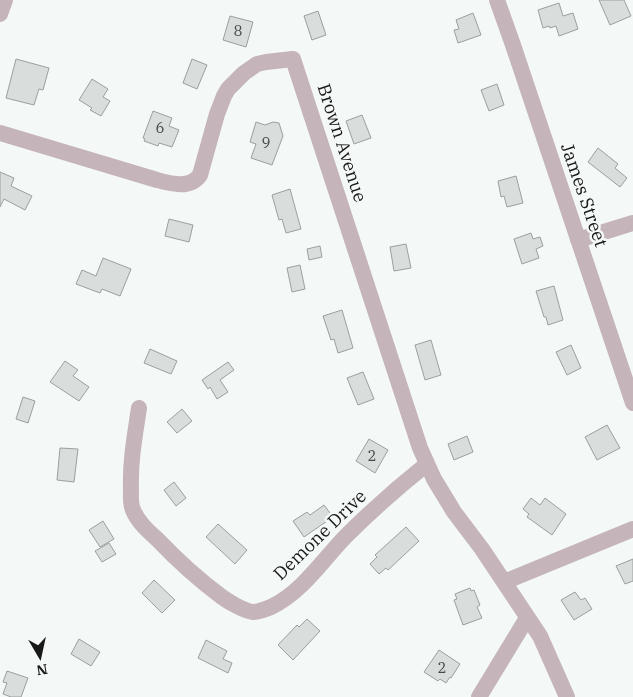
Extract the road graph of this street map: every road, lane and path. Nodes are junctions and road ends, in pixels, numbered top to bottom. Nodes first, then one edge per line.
1 (5, 0) edge
2 (497, 0) edge
3 (0, 14) edge
4 (0, 133) edge
5 (633, 223) edge
6 (578, 240) junction
7 (633, 403) edge
8 (139, 408) dead end
9 (427, 464) junction
10 (633, 529) edge
11 (504, 582) junction
12 (527, 618) junction
13 (479, 697) edge
14 (567, 697) edge

1 - 3 street
2 - 6 street, James Street
4 - 9 street, Brown Avenue
5 - 6 street
6 - 7 street, James Street
8 - 9 street, Demone Drive
9 - 11 street, Brown Avenue
10 - 11 street
11 - 12 street, Brown Avenue
12 - 13 street
12 - 14 street, Brown Avenue

